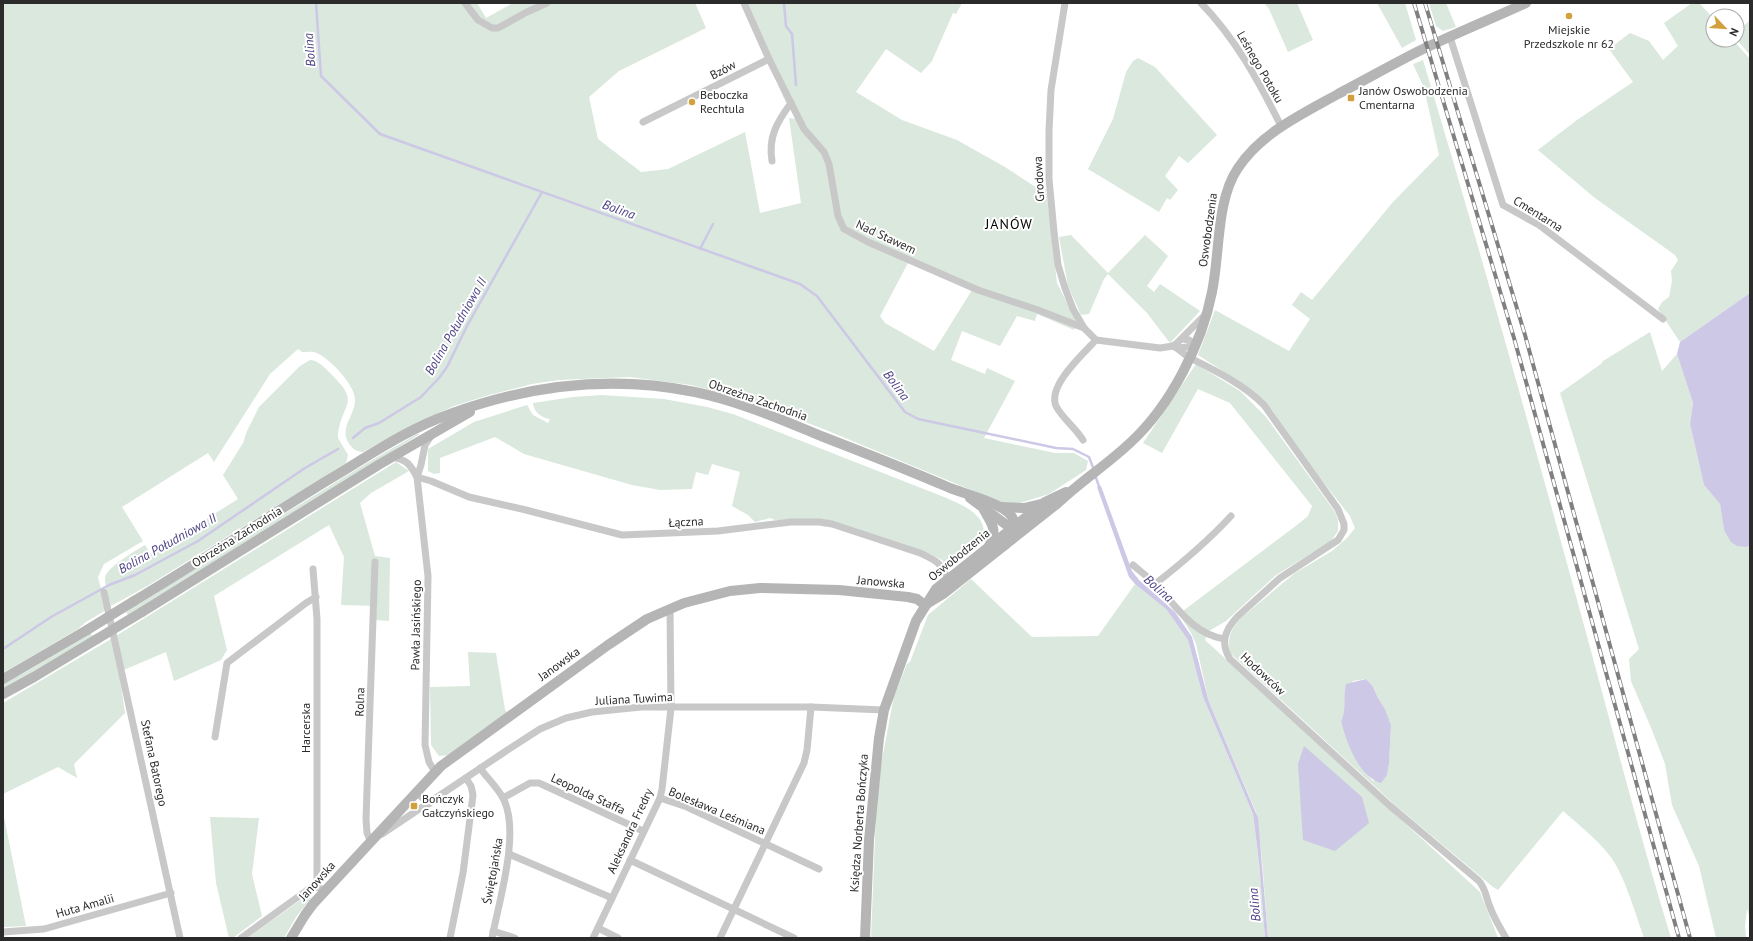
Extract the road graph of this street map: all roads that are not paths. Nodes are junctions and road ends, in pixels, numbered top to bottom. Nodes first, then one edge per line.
1 (465, 3) edge
2 (547, 3) edge
3 (744, 3) edge
4 (1065, 3) edge
5 (1201, 3) edge
6 (1526, 3) edge
7 (1450, 37) junction
8 (769, 59) junction
9 (791, 103) junction
10 (643, 122) dead end
11 (1281, 126) junction
12 (772, 161) dead end
13 (1207, 313) junction
14 (1663, 319) dead end
15 (1084, 328) junction
16 (1183, 339) junction
17 (1096, 340) junction
18 (1195, 346) junction
19 (1176, 347) junction
20 (1189, 358) junction
21 (486, 403) junction
22 (433, 434) junction
23 (1083, 440) dead end
24 (392, 457) junction
25 (417, 477) junction
26 (1075, 487) junction
27 (965, 494) junction
28 (1045, 502) junction
29 (1001, 507) junction
30 (983, 509) junction
31 (1231, 516) dead end
32 (1028, 527) junction
33 (1013, 528) junction
34 (1005, 545) junction
35 (988, 548) junction
36 (375, 562) dead end
37 (1133, 565) dead end
38 (313, 569) dead end
39 (948, 579) junction
40 (1155, 584) junction
41 (104, 592) dead end
42 (316, 598) junction
43 (925, 605) junction
44 (670, 608) junction
45 (1224, 639) junction
46 (3, 679) edge
47 (3, 694) edge
48 (811, 707) junction
49 (671, 708) junction
50 (884, 710) junction
51 (214, 737) dead end
52 (480, 768) junction
53 (435, 772) junction
54 (466, 778) junction
55 (416, 792) junction
56 (503, 798) junction
57 (660, 798) junction
58 (429, 804) junction
59 (643, 832) junction
60 (372, 841) junction
61 (766, 843) junction
62 (509, 854) junction
63 (630, 860) junction
64 (819, 869) dead end
65 (321, 889) junction
66 (171, 893) junction
67 (612, 898) junction
68 (733, 910) junction
69 (598, 928) junction
70 (3, 932) edge
71 (492, 935) edge
72 (180, 938) edge
73 (241, 938) edge
74 (291, 938) edge
75 (450, 938) edge
76 (515, 938) edge
77 (593, 938) edge
78 (618, 938) edge
79 (720, 938) edge
80 (794, 938) edge
81 (865, 938) edge
82 (1506, 938) edge

1 - 2 street
3 - 8 street, Nad Stawem
4 - 15 street, Grodowa
5 - 11 street, Leśnego Potoku
6 - 7 street, Oswobodzenia
7 - 11 street, Oswobodzenia
7 - 14 street, Cmentarna
8 - 9 street, Nad Stawem
8 - 10 street, Bzów
9 - 12 street
9 - 15 street, Nad Stawem
11 - 13 street, Oswobodzenia
13 - 16 street
13 - 18 street, Oswobodzenia
15 - 17 street, Grodowa
16 - 18 street
16 - 19 street
17 - 19 street
17 - 23 street
18 - 19 street
18 - 20 street, Oswobodzenia
19 - 20 street
20 - 26 street, Oswobodzenia
20 - 45 street
21 - 22 street, Obrzeżna Zachodnia
21 - 27 street, Obrzeżna Zachodnia
21 - 46 street, Obrzeżna Zachodnia, bridge
22 - 24 street, Obrzeżna Zachodnia
22 - 25 street, Pawła Jasińskiego
24 - 25 street, Pawła Jasińskiego
24 - 47 street, Obrzeżna Zachodnia, bridge
25 - 39 street, Łączna
25 - 53 street, Pawła Jasińskiego
26 - 28 street, Oswobodzenia
26 - 32 street, Oswobodzenia
27 - 29 street, Obrzeżna Zachodnia
27 - 30 street, Obrzeżna Zachodnia
28 - 29 street, Oswobodzenia
28 - 33 street, Oswobodzenia
29 - 33 street
30 - 33 street, Obrzeżna Zachodnia
30 - 35 street, Obrzeżna Zachodnia
31 - 40 street
32 - 33 street
32 - 34 street, Oswobodzenia
33 - 34 street, Oswobodzenia
33 - 35 street, Oswobodzenia
34 - 43 street, Oswobodzenia
35 - 39 street, Oswobodzenia
36 - 60 street, Rolna
37 - 40 street
38 - 42 street, Harcerska
39 - 43 street, Oswobodzenia
40 - 45 street
41 - 66 street, Stefana Batorego
42 - 51 street
42 - 65 street, Harcerska
43 - 44 street, Janowska
43 - 50 street, Oswobodzenia
44 - 49 street, Aleksandra Fredry
44 - 53 street, Janowska
45 - 82 street, Hodowców
48 - 49 street, Juliana Tuwima
48 - 50 street, Juliana Tuwima
48 - 61 street, Bolesława Leśmiana
49 - 52 street, Juliana Tuwima
49 - 57 street, Aleksandra Fredry
50 - 81 street, Księdza Norberta Bończyka
52 - 54 street, Juliana Tuwima
52 - 56 street, Świętojańska
53 - 55 street, Janowska
54 - 58 street, Juliana Tuwima
54 - 75 street
55 - 58 street
55 - 60 street, Janowska
56 - 59 street, Leopolda Staffa
56 - 62 street, Świętojańska
57 - 59 street, Aleksandra Fredry
57 - 61 street, Bolesława Leśmiana
58 - 60 street, Juliana Tuwima
59 - 63 street, Aleksandra Fredry
60 - 65 street, Janowska
61 - 64 street, Bolesława Leśmiana
61 - 68 street, Bolesława Leśmiana
62 - 67 street
62 - 71 street, Świętojańska
63 - 67 street, Aleksandra Fredry
63 - 68 street
65 - 73 street
65 - 74 street, Janowska
66 - 70 street, Huta Amalii
66 - 72 street, Stefana Batorego
67 - 69 street, Aleksandra Fredry
68 - 79 street, Bolesława Leśmiana
68 - 80 street
69 - 77 street, Aleksandra Fredry
69 - 78 street
71 - 76 street

